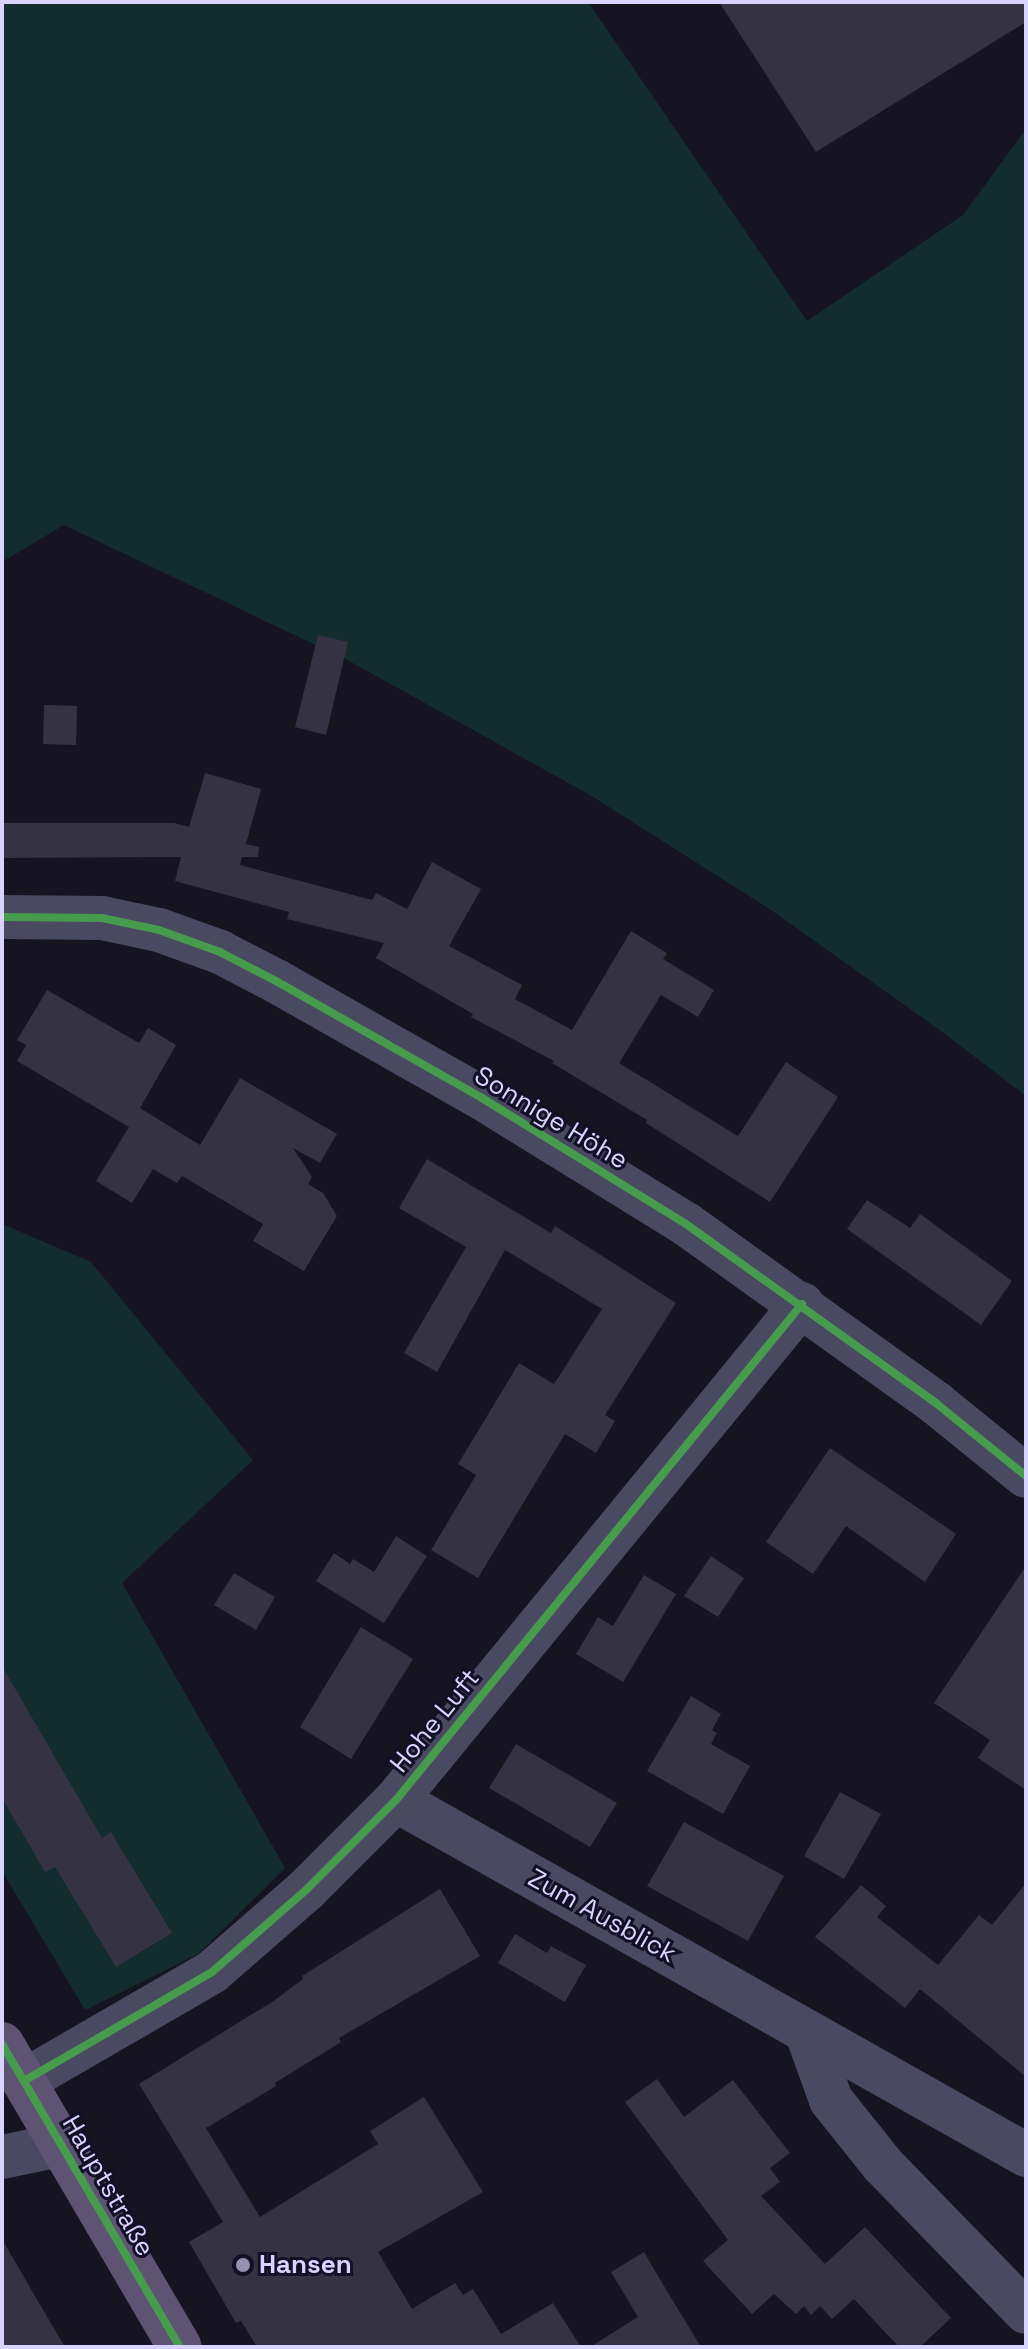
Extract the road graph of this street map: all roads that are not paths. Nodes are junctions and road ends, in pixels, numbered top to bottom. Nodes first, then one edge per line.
1 (2, 917) edge
2 (802, 1304) junction
3 (1026, 1476) edge
4 (396, 1800) junction
5 (807, 2033) junction
6 (2, 2044) edge
7 (24, 2081) junction
8 (60, 2145) junction
9 (1026, 2155) edge
10 (2, 2157) edge
11 (1026, 2312) edge
12 (180, 2347) edge

1 - 2 street, Sonnige Höhe
2 - 3 street, Sonnige Höhe
2 - 4 street, Hohe Luft
4 - 5 street, Zum Ausblick
4 - 7 street, Hohe Luft
5 - 9 street, Zum Ausblick
5 - 11 street
6 - 7 main road, Hauptstraße
7 - 8 main road, Hauptstraße
8 - 10 street
8 - 12 main road, Hauptstraße

